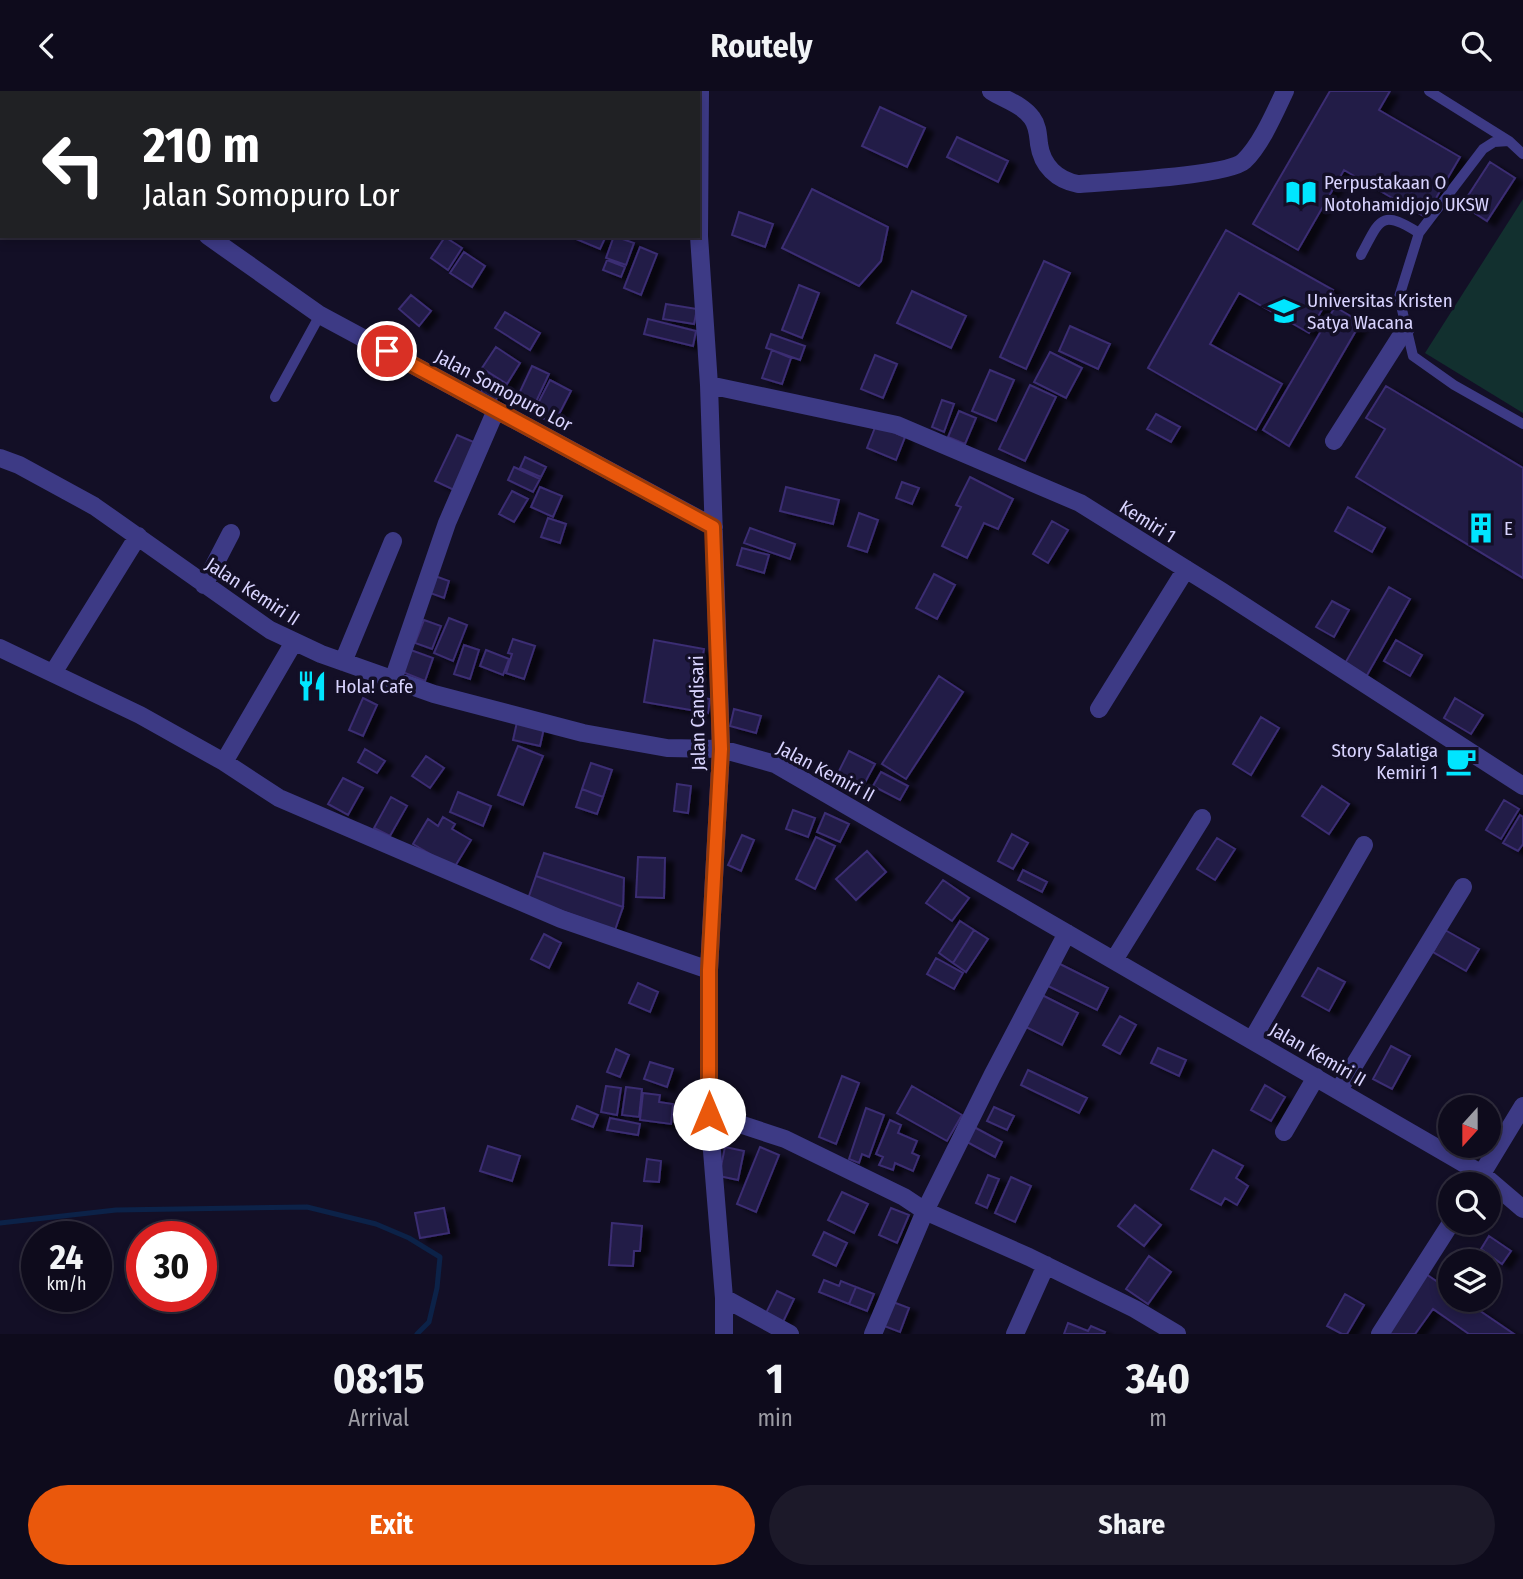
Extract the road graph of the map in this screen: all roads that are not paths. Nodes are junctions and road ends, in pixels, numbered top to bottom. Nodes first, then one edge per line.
1 (991, 91) edge
2 (1285, 91) edge
3 (1429, 91) edge
4 (1509, 141) junction
5 (1523, 154) edge
6 (1419, 233) junction
7 (211, 238) edge
8 (698, 238) edge
9 (1361, 255) dead end
10 (320, 314) junction
11 (1406, 328) junction
12 (709, 385) junction
13 (275, 397) dead end
14 (496, 410) junction
15 (1523, 424) edge
16 (1334, 441) dead end
17 (0, 458) edge
18 (713, 527) junction
19 (231, 533) dead end
20 (138, 537) junction
21 (393, 541) dead end
22 (1186, 569) junction
23 (204, 585) junction
24 (293, 642) junction
25 (0, 648) edge
26 (343, 662) junction
27 (54, 673) junction
28 (393, 680) junction
29 (1099, 709) dead end
30 (721, 749) junction
31 (224, 762) junction
32 (1523, 786) edge
33 (1202, 818) dead end
34 (1364, 845) dead end
35 (1463, 887) dead end
36 (1067, 933) junction
37 (1114, 960) junction
38 (709, 970) junction
39 (1252, 1040) junction
40 (1316, 1077) junction
41 (1339, 1090) junction
42 (1523, 1106) edge
43 (709, 1114) junction
44 (1284, 1132) dead end
45 (1467, 1172) edge
46 (1482, 1172) edge
47 (1501, 1194) edge
48 (1523, 1209) edge
49 (925, 1211) junction
50 (1443, 1235) edge
51 (1046, 1265) junction
52 (724, 1298) junction
53 (724, 1334) edge
54 (790, 1334) edge
55 (873, 1334) edge
56 (1015, 1334) edge
57 (1177, 1334) edge
58 (1380, 1334) edge

1 - 2 street
3 - 4 lane
4 - 5 lane
4 - 6 lane
6 - 9 lane
6 - 11 lane
7 - 10 street, Jalan Somopuro Lor
8 - 12 street, Jalan Candisari
10 - 13 lane
10 - 14 street, Jalan Somopuro Lor
11 - 15 lane
11 - 16 street
12 - 18 street, Jalan Candisari
12 - 22 street, Kemiri 1
14 - 18 street, Jalan Somopuro Lor
14 - 28 street
17 - 20 street, Jalan Kemiri II
18 - 30 street, Jalan Candisari
19 - 23 street
20 - 23 street, Jalan Kemiri II
20 - 27 street
21 - 26 street
22 - 29 street
22 - 32 street, Kemiri 1
23 - 24 street, Jalan Kemiri II
24 - 26 street, Jalan Kemiri II
24 - 31 street
25 - 27 street
26 - 28 street, Jalan Kemiri II
27 - 31 street
28 - 30 street, Jalan Kemiri II
30 - 36 street, Jalan Kemiri II
30 - 38 street, Jalan Candisari
31 - 38 street
33 - 37 street
34 - 39 street
35 - 41 street
36 - 37 street, Jalan Kemiri II
36 - 49 street
37 - 39 street, Jalan Kemiri II
38 - 43 street, Jalan Candisari
39 - 40 street, Jalan Kemiri II
40 - 41 street, Jalan Kemiri II
40 - 44 street
41 - 45 street, Jalan Kemiri II
42 - 46 street
43 - 49 street
43 - 52 street, Jalan Candisari
47 - 48 street, Jalan Kemiri II
49 - 51 street
49 - 55 street
50 - 58 street
51 - 56 street
51 - 57 street
52 - 53 street, Jalan Candisari
52 - 54 street

